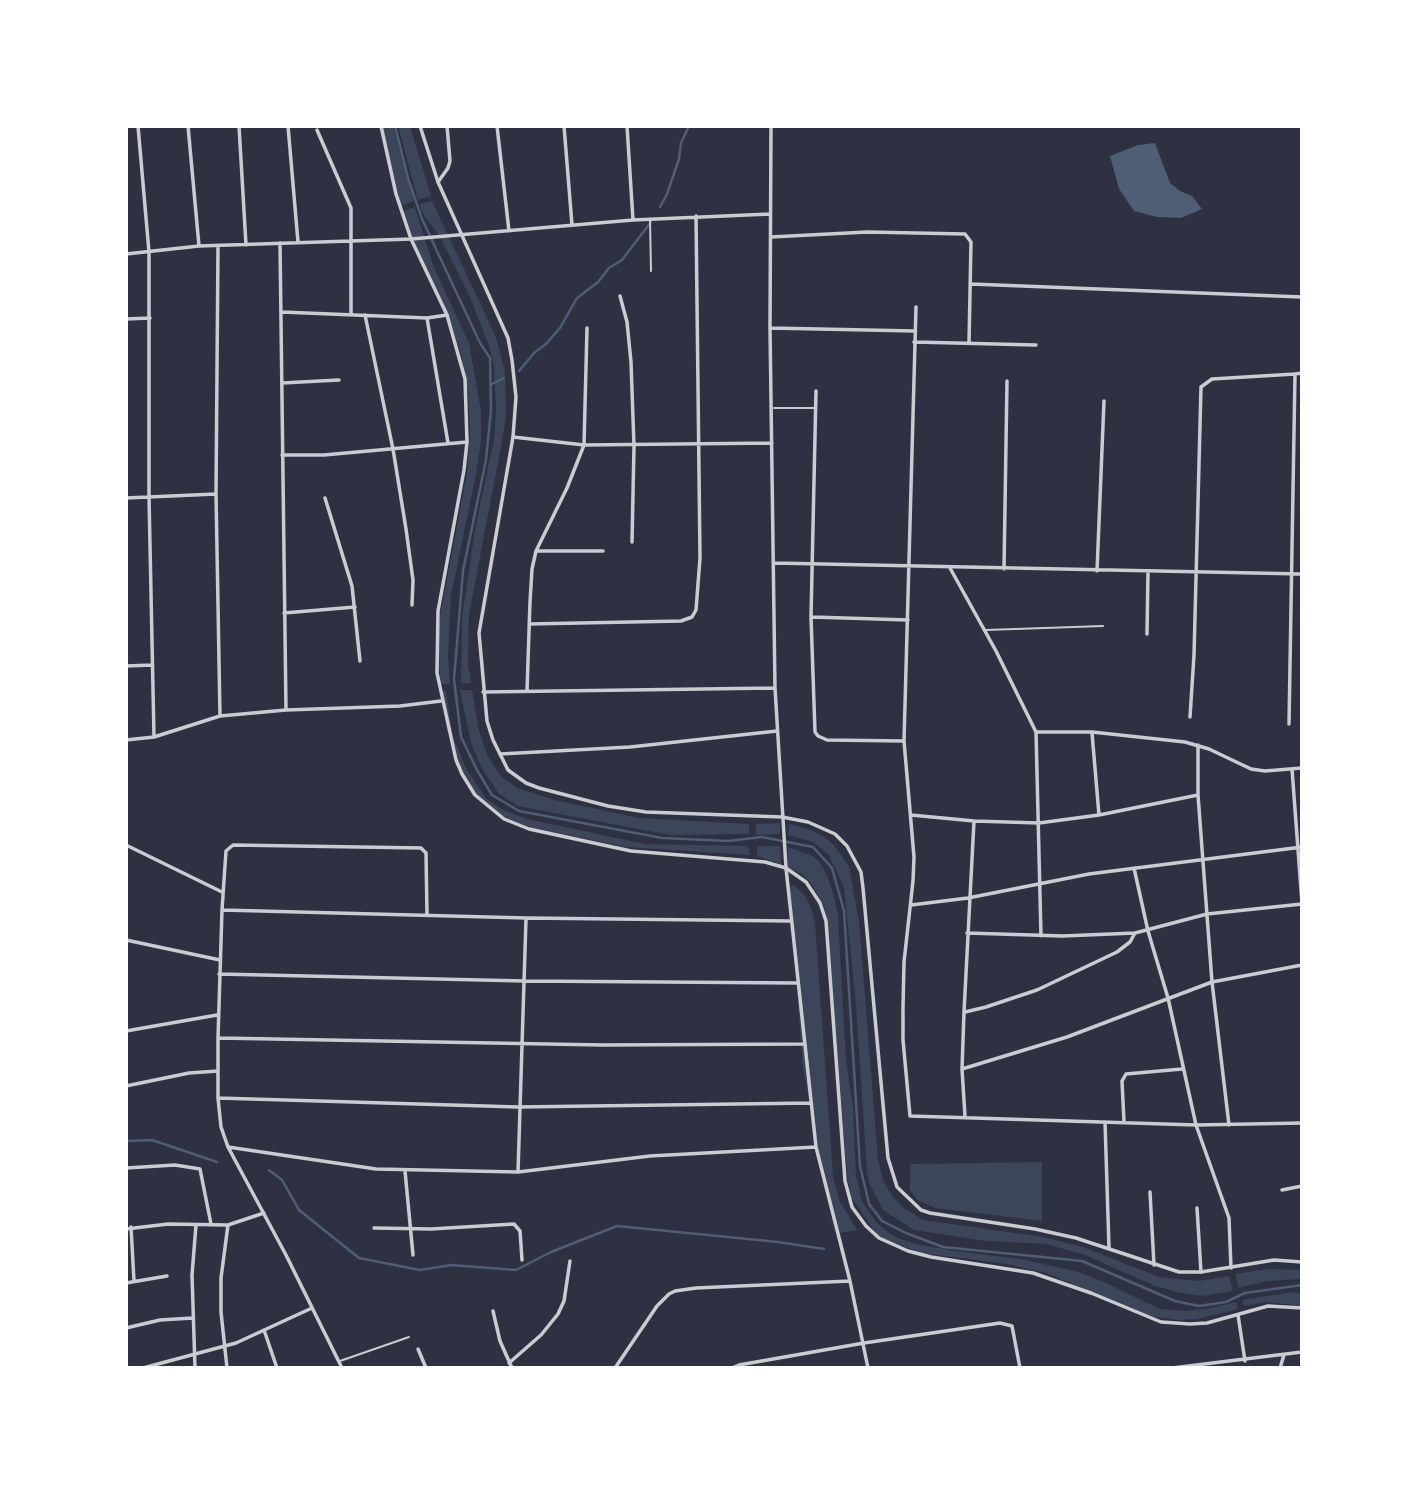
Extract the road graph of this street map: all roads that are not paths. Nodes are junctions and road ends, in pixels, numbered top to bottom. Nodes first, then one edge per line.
1 (138, 126) edge
2 (188, 126) edge
3 (239, 126) edge
4 (288, 126) edge
5 (381, 126) edge
6 (420, 126) edge
7 (447, 126) edge
8 (497, 126) edge
9 (564, 126) edge
10 (627, 126) edge
11 (771, 126) edge
12 (317, 130) dead end
13 (438, 182) junction
14 (771, 214) junction
15 (696, 216) junction
16 (650, 219) junction
17 (633, 220) junction
18 (572, 225) junction
19 (509, 232) junction
20 (461, 234) junction
21 (771, 237) junction
22 (352, 239) junction
23 (411, 239) junction
24 (298, 242) junction
25 (280, 243) junction
26 (246, 245) junction
27 (199, 246) junction
28 (218, 247) junction
29 (149, 252) junction
30 (126, 254) edge
31 (651, 271) dead end
32 (971, 284) junction
33 (620, 296) dead end
34 (1302, 297) edge
35 (916, 307) dead end
36 (282, 312) junction
37 (351, 314) junction
38 (365, 315) junction
39 (447, 315) junction
40 (150, 318) junction
41 (427, 318) junction
42 (126, 319) edge
43 (587, 328) dead end
44 (770, 328) junction
45 (915, 331) junction
46 (914, 342) junction
47 (969, 343) junction
48 (1036, 345) dead end
49 (1302, 373) edge
50 (1295, 374) junction
51 (338, 380) dead end
52 (1007, 381) dead end
53 (282, 383) junction
54 (816, 391) dead end
55 (1104, 401) dead end
56 (771, 408) junction
57 (815, 408) junction
58 (513, 437) junction
59 (467, 442) junction
60 (448, 443) junction
61 (772, 443) junction
62 (700, 444) junction
63 (584, 445) junction
64 (634, 446) junction
65 (393, 449) junction
66 (282, 456) junction
67 (216, 494) junction
68 (149, 497) junction
69 (126, 498) edge
70 (325, 498) dead end
71 (632, 542) dead end
72 (536, 551) junction
73 (603, 551) dead end
74 (774, 563) junction
75 (812, 565) junction
76 (908, 566) junction
77 (950, 568) junction
78 (1004, 569) junction
79 (1097, 571) junction
80 (1149, 572) junction
81 (1196, 572) junction
82 (1302, 573) edge
83 (1291, 574) junction
84 (412, 605) dead end
85 (355, 607) junction
86 (284, 613) junction
87 (811, 617) junction
88 (908, 620) junction
89 (529, 624) junction
90 (1103, 626) dead end
91 (985, 631) junction
92 (1147, 634) dead end
93 (360, 661) dead end
94 (152, 665) junction
95 (126, 666) edge
96 (775, 688) junction
97 (527, 691) junction
98 (483, 692) junction
99 (441, 701) junction
100 (286, 710) junction
101 (220, 716) junction
102 (1190, 717) dead end
103 (1289, 724) dead end
104 (777, 731) junction
105 (1036, 732) junction
106 (1092, 732) junction
107 (154, 737) junction
108 (126, 740) edge
109 (904, 741) junction
110 (1198, 746) junction
111 (499, 754) junction
112 (1302, 768) edge
113 (1292, 769) junction
114 (1198, 794) junction
115 (911, 815) junction
116 (1099, 815) junction
117 (782, 817) junction
118 (974, 821) junction
119 (1039, 823) junction
120 (126, 845) edge
121 (1299, 848) edge
122 (1203, 859) junction
123 (786, 868) junction
124 (1134, 868) junction
125 (1040, 883) junction
126 (223, 892) junction
127 (968, 898) junction
128 (1302, 904) edge
129 (911, 905) junction
130 (222, 910) junction
131 (1207, 914) junction
132 (427, 915) junction
133 (526, 918) junction
134 (792, 921) junction
135 (1148, 931) junction
136 (967, 933) junction
137 (1135, 933) junction
138 (1041, 936) junction
139 (126, 940) edge
140 (220, 960) junction
141 (1302, 965) edge
142 (219, 974) junction
143 (525, 981) junction
144 (1212, 982) junction
145 (797, 983) junction
146 (1168, 998) junction
147 (964, 1012) junction
148 (218, 1015) junction
149 (126, 1031) edge
150 (218, 1038) junction
151 (523, 1043) junction
152 (803, 1044) junction
153 (962, 1069) junction
154 (1183, 1069) junction
155 (218, 1071) junction
156 (126, 1086) edge
157 (218, 1098) junction
158 (810, 1103) junction
159 (518, 1107) junction
160 (965, 1117) junction
161 (1105, 1122) junction
162 (1124, 1122) junction
163 (1302, 1123) edge
164 (1196, 1125) junction
165 (1229, 1125) junction
166 (228, 1147) junction
167 (816, 1147) junction
168 (126, 1168) edge
169 (405, 1171) junction
170 (518, 1172) junction
171 (1302, 1185) edge
172 (1282, 1189) dead end
173 (1150, 1192) dead end
174 (1197, 1208) dead end
175 (264, 1213) junction
176 (196, 1225) junction
177 (211, 1225) junction
178 (228, 1225) junction
179 (129, 1228) edge
180 (374, 1228) dead end
181 (411, 1229) junction
182 (1109, 1248) junction
183 (413, 1255) dead end
184 (522, 1260) dead end
185 (570, 1261) dead end
186 (1302, 1262) edge
187 (1154, 1265) junction
188 (1231, 1268) junction
189 (1201, 1272) junction
190 (167, 1276) dead end
191 (134, 1281) junction
192 (850, 1281) junction
193 (126, 1283) edge
194 (312, 1308) junction
195 (1302, 1308) edge
196 (493, 1311) dead end
197 (1238, 1315) junction
198 (193, 1318) junction
199 (126, 1328) edge
200 (264, 1330) junction
201 (409, 1336) dead end
202 (864, 1343) junction
203 (224, 1347) junction
204 (418, 1349) dead end
205 (1302, 1352) edge
206 (195, 1355) junction
207 (1284, 1355) junction
208 (1245, 1361) junction
209 (339, 1362) junction
210 (511, 1366) edge
211 (143, 1368) edge
212 (195, 1368) edge
213 (227, 1368) edge
214 (277, 1368) edge
215 (341, 1368) edge
216 (426, 1368) edge
217 (615, 1368) edge
218 (732, 1368) edge
219 (868, 1368) edge
220 (1020, 1368) edge
221 (1172, 1368) edge
222 (1280, 1368) edge

1 - 29 street
2 - 27 street
3 - 26 street
4 - 24 street
5 - 23 street
6 - 13 street
7 - 13 street
8 - 19 street
9 - 18 street
10 - 17 street
11 - 14 street
12 - 22 street
13 - 20 street
14 - 15 street
14 - 21 street
15 - 16 street
15 - 62 street
16 - 17 street
16 - 31 lane
17 - 18 street
18 - 19 street
19 - 20 street
20 - 23 street
20 - 58 street
21 - 32 street
21 - 44 street
22 - 23 street
22 - 24 street
22 - 37 street
23 - 39 street
24 - 25 street
25 - 26 street
25 - 36 street
26 - 28 street
27 - 28 street
27 - 29 street
28 - 67 street
29 - 30 street
29 - 40 street
32 - 34 street
32 - 47 street
33 - 64 street
35 - 45 street
36 - 37 street
36 - 53 street
37 - 38 street
38 - 41 street
38 - 65 street
39 - 41 street
39 - 59 street
40 - 42 street
40 - 68 street
41 - 60 street
43 - 63 street
44 - 45 street
44 - 56 street
45 - 46 street
46 - 47 street
46 - 76 street
47 - 48 street
49 - 50 street
50 - 81 street
50 - 83 street
51 - 53 street
52 - 78 street
53 - 66 street
54 - 57 street
55 - 79 street
56 - 57 lane
56 - 61 street
57 - 75 street
58 - 63 street
58 - 98 street
59 - 60 street
59 - 99 street
60 - 65 street
61 - 62 street
61 - 74 street
62 - 64 street
62 - 89 street
63 - 64 street
63 - 72 street
64 - 71 street
65 - 66 street
65 - 84 street
66 - 86 street
67 - 68 street
67 - 101 street
68 - 69 street
68 - 94 street
70 - 85 street
72 - 73 street
72 - 89 street
74 - 75 street
74 - 96 street
75 - 76 street
75 - 87 street
76 - 77 street
76 - 88 street
77 - 78 street
77 - 91 street
78 - 79 street
79 - 80 street
80 - 81 street
80 - 92 street
81 - 83 street
81 - 102 street
82 - 83 street
83 - 103 street
85 - 86 street
85 - 93 street
86 - 100 street
87 - 88 street
87 - 109 street
88 - 109 street
89 - 97 street
90 - 91 lane
91 - 105 street
94 - 95 street
94 - 107 street
96 - 97 street
96 - 104 street
97 - 98 street
98 - 111 street
99 - 100 street
99 - 123 street
100 - 101 street
101 - 107 street
104 - 111 street
104 - 117 street
105 - 106 street
105 - 119 street
106 - 110 street
106 - 116 street
107 - 108 street
109 - 115 street
110 - 113 street
110 - 114 street
111 - 117 street
112 - 113 street
113 - 121 street
114 - 116 street
114 - 122 street
115 - 118 street
115 - 129 street
116 - 119 street
117 - 123 street
117 - 182 street
118 - 119 street
118 - 127 street
119 - 125 street
120 - 126 street
121 - 122 street
121 - 128 street
122 - 124 street
122 - 131 street
123 - 134 street
123 - 197 street
124 - 125 street
124 - 135 street
125 - 127 street
125 - 138 street
126 - 130 street
126 - 132 street
127 - 129 street
127 - 136 street
128 - 131 street
129 - 160 street
130 - 132 street
130 - 140 street
131 - 135 street
131 - 144 street
132 - 133 street
133 - 134 street
133 - 143 street
134 - 145 street
135 - 137 street
135 - 146 street
136 - 138 street
136 - 147 street
137 - 138 street
137 - 147 street
139 - 140 street
140 - 142 street
141 - 144 street
142 - 143 street
142 - 148 street
143 - 145 street
143 - 151 street
144 - 146 street
144 - 165 street
145 - 152 street
146 - 153 street
146 - 154 street
147 - 153 street
148 - 149 street
148 - 150 street
150 - 151 street
150 - 155 street
151 - 152 street
151 - 159 street
152 - 158 street
153 - 160 street
154 - 162 street
154 - 164 street
155 - 156 street
155 - 157 street
157 - 159 street
157 - 166 street
158 - 159 street
158 - 167 street
159 - 170 street
160 - 161 street
161 - 162 street
161 - 182 street
162 - 164 street
163 - 165 street
164 - 165 street
164 - 188 street
166 - 169 street
166 - 175 street
167 - 170 street
167 - 192 street
168 - 177 street
169 - 170 street
169 - 181 street
171 - 172 street
173 - 187 street
174 - 189 street
175 - 178 street
175 - 194 street
176 - 177 street
176 - 179 street
176 - 198 street
177 - 178 street
178 - 203 street
179 - 191 street
180 - 181 street
181 - 183 street
181 - 184 street
182 - 187 street
185 - 210 street
186 - 188 street
187 - 189 street
188 - 189 street
190 - 191 street
191 - 193 street
192 - 202 street
192 - 217 street
194 - 200 street
194 - 209 street
195 - 197 street
196 - 210 street
197 - 208 street
198 - 199 street
198 - 206 street
200 - 203 street
200 - 214 street
201 - 209 lane
202 - 218 street
202 - 219 street
202 - 220 street
203 - 206 street
203 - 213 street
204 - 216 street
205 - 207 street
206 - 211 street
206 - 212 street
207 - 208 street
207 - 222 street
208 - 221 street
209 - 215 street

